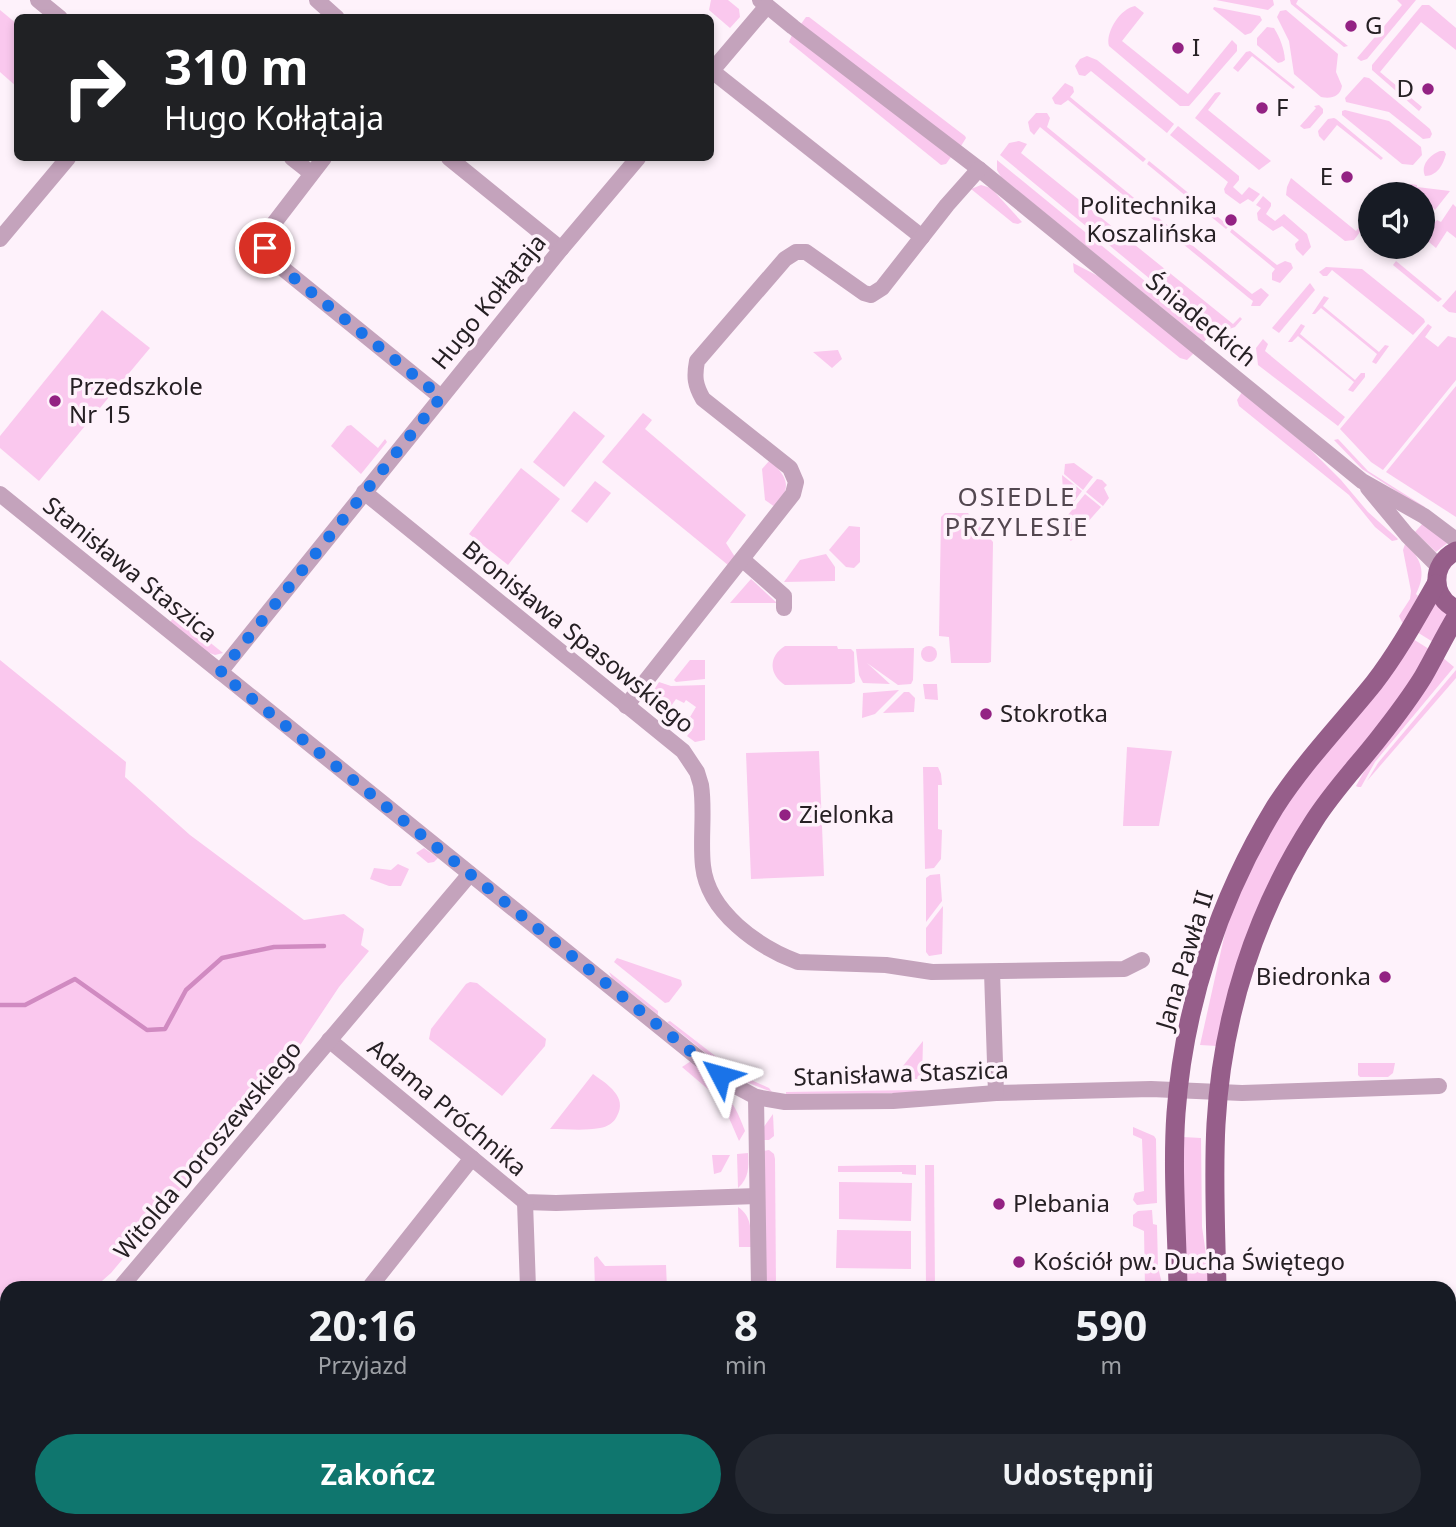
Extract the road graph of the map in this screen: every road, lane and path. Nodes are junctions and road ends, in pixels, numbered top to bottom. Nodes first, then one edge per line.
1 (38, 0) edge
2 (317, 0) edge
3 (764, 3) edge
4 (55, 14) edge
5 (333, 14) edge
6 (714, 68) edge
7 (714, 74) edge
8 (65, 161) edge
9 (296, 161) edge
10 (321, 161) edge
11 (453, 161) edge
12 (635, 161) edge
13 (979, 169) junction
14 (311, 173) junction
15 (922, 237) junction
16 (0, 239) edge
17 (561, 249) junction
18 (441, 397) junction
19 (1362, 481) junction
20 (364, 492) junction
21 (0, 494) edge
22 (1456, 540) edge
23 (1456, 551) edge
24 (743, 560) junction
25 (1438, 575) junction
26 (784, 608) dead end
27 (1456, 609) edge
28 (1456, 617) edge
29 (220, 673) junction
30 (626, 706) junction
31 (470, 874) junction
32 (1142, 960) dead end
33 (992, 972) junction
34 (329, 1040) junction
35 (1439, 1086) dead end
36 (1178, 1089) junction
37 (1218, 1092) junction
38 (996, 1093) junction
39 (755, 1097) junction
40 (472, 1157) junction
41 (757, 1196) junction
42 (525, 1202) junction
43 (126, 1281) edge
44 (375, 1281) edge
45 (528, 1281) edge
46 (759, 1281) edge
47 (1178, 1281) edge
48 (1217, 1281) edge

1 - 4 street
2 - 5 street
3 - 6 street
3 - 13 street, Śniadeckich
7 - 15 street
8 - 16 street
9 - 14 street
10 - 14 street
11 - 17 street
12 - 17 street, Hugo Kołłątaja
13 - 15 street
13 - 19 street, Śniadeckich
14 - 18 street
15 - 24 street
17 - 18 street, Hugo Kołłątaja
18 - 20 street, Hugo Kołłątaja
19 - 22 street, Śniadeckich
19 - 25 street, Śniadeckich
20 - 29 street, Hugo Kołłątaja
20 - 30 street, Bronisława Spasowskiego
21 - 29 street, Stanisława Staszica
23 - 25 main road, Jana Pawła II
24 - 26 street
24 - 30 street
25 - 27 main road
25 - 36 main road, Jana Pawła II
28 - 37 main road
29 - 31 street, Stanisława Staszica
30 - 33 street, Bronisława Spasowskiego
31 - 34 street, Adama Próchnika
31 - 39 street, Stanisława Staszica
32 - 33 street, Bronisława Spasowskiego
33 - 38 street
34 - 40 street, Adama Próchnika
34 - 43 street, Witolda Doroszewskiego
35 - 37 street, Stanisława Staszica
36 - 37 street, Stanisława Staszica
36 - 38 street, Stanisława Staszica
36 - 47 main road, Jana Pawła II
37 - 48 main road
38 - 39 street, Stanisława Staszica
39 - 41 street
40 - 42 street, Adama Próchnika
40 - 44 street
41 - 42 street, Adama Próchnika
41 - 46 street
42 - 45 street

